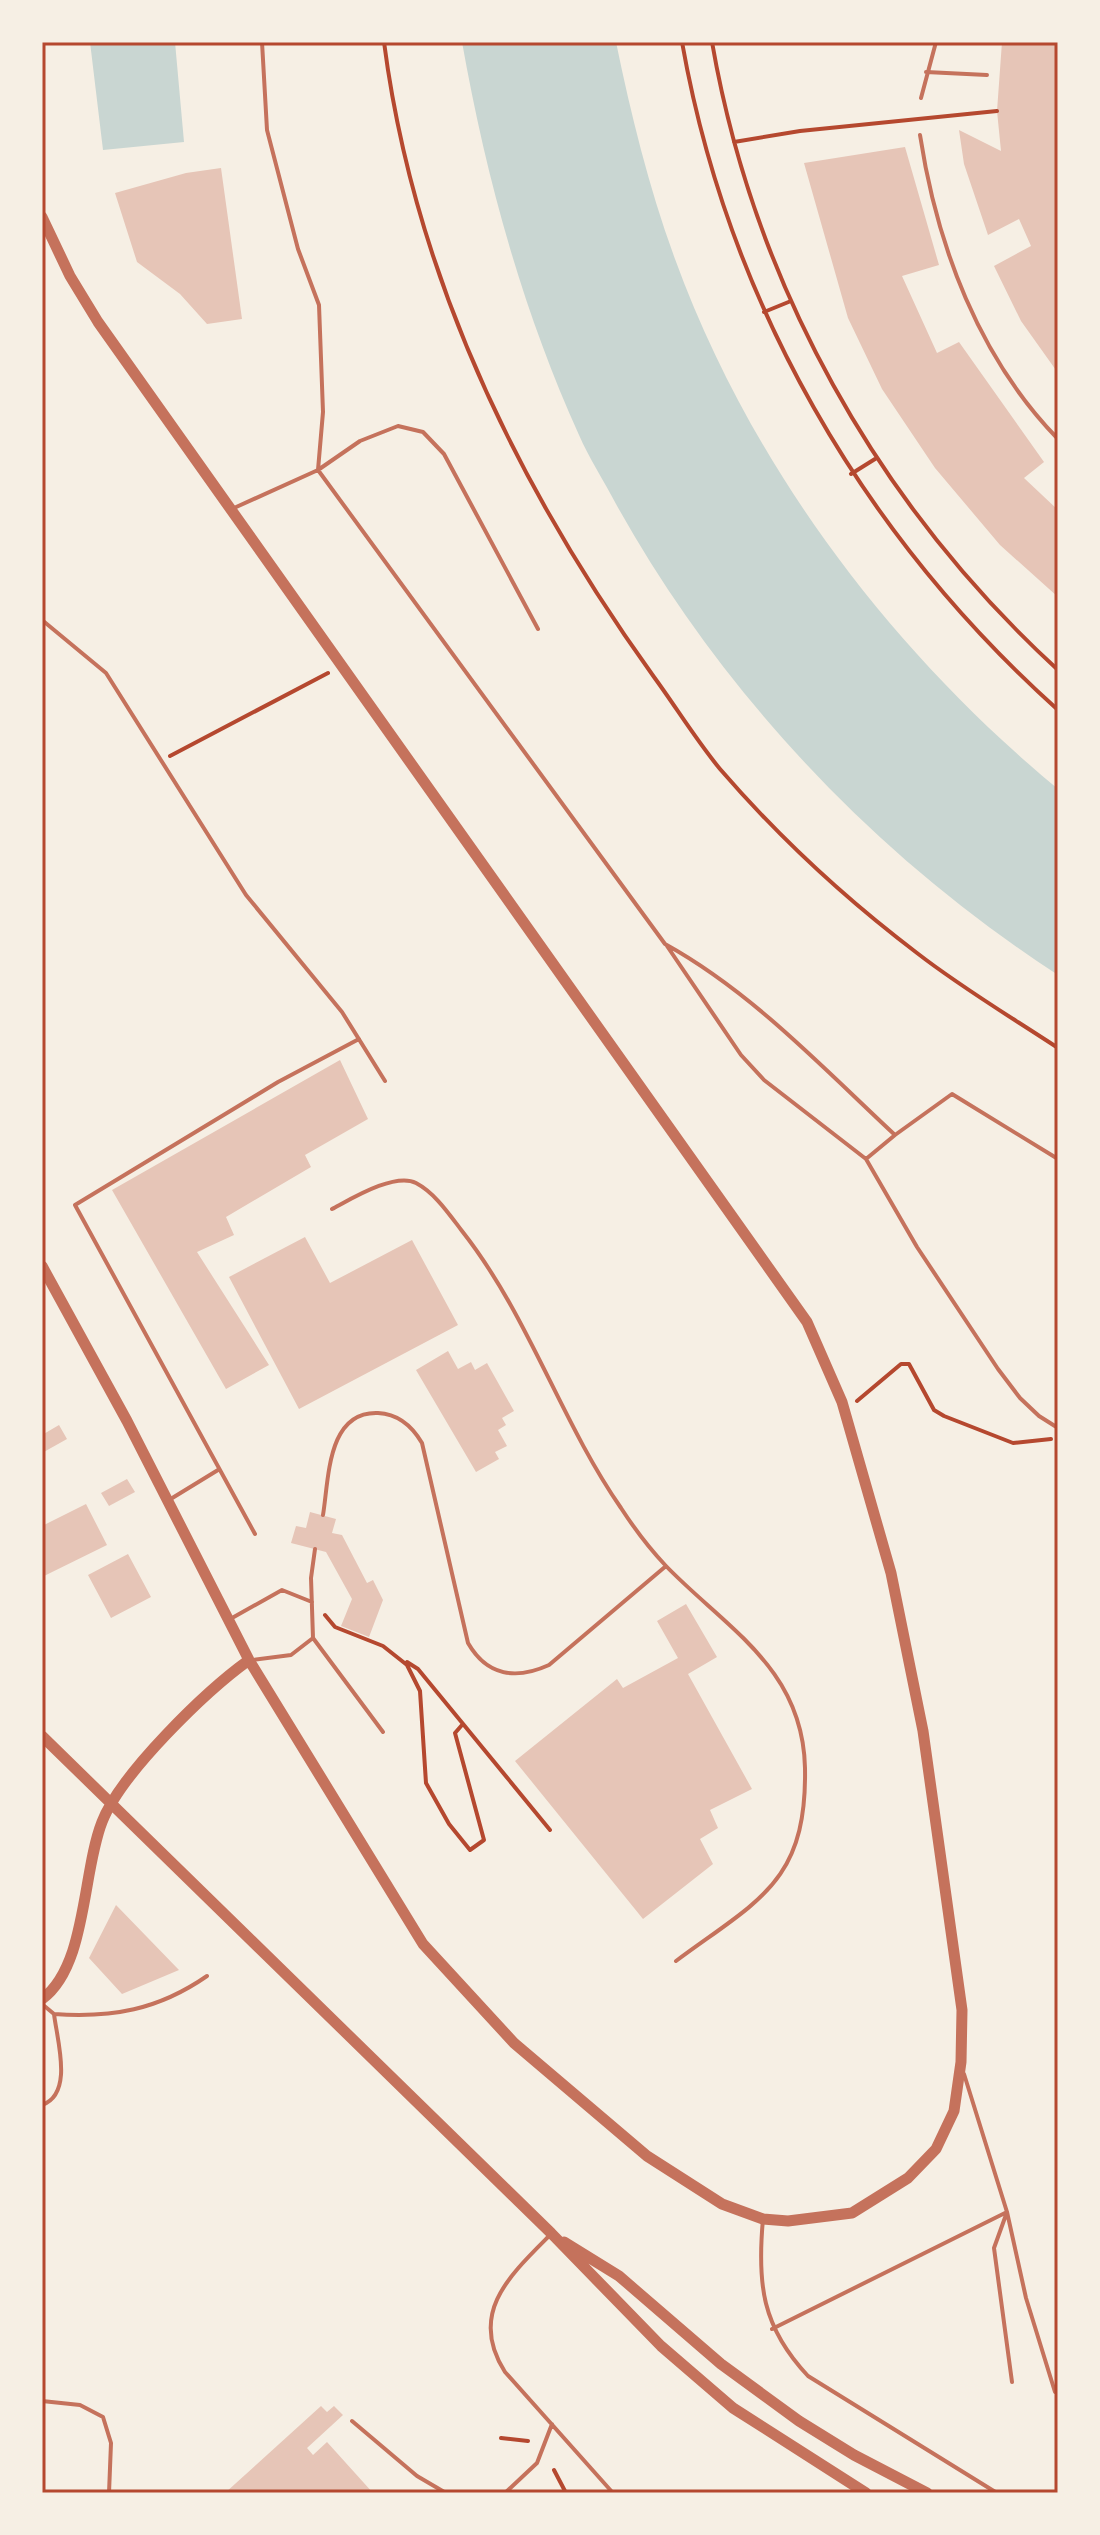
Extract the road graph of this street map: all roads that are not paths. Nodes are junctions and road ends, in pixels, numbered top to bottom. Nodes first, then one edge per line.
1 (262, 42) edge
2 (936, 42) edge
3 (926, 72) junction
4 (987, 75) dead end
5 (921, 98) dead end
6 (920, 135) dead end
7 (42, 217) edge
8 (1058, 439) edge
9 (318, 470) junction
10 (232, 509) junction
11 (42, 620) edge
12 (538, 629) dead end
13 (665, 944) junction
14 (359, 1039) junction
15 (385, 1081) dead end
16 (895, 1135) junction
17 (866, 1159) junction
18 (1058, 1159) edge
19 (332, 1209) dead end
20 (42, 1266) edge
21 (1058, 1428) edge
22 (218, 1470) junction
23 (168, 1501) junction
24 (323, 1515) dead end
25 (255, 1534) dead end
26 (315, 1549) dead end
27 (666, 1566) junction
28 (312, 1602) junction
29 (230, 1620) junction
30 (313, 1638) junction
31 (249, 1660) junction
32 (383, 1732) dead end
33 (42, 1736) edge
34 (112, 1803) junction
35 (676, 1961) dead end
36 (207, 1976) dead end
37 (42, 2002) edge
38 (54, 2014) junction
39 (961, 2062) junction
40 (42, 2105) edge
41 (1007, 2212) junction
42 (763, 2219) junction
43 (551, 2233) junction
44 (772, 2329) junction
45 (1012, 2382) dead end
46 (1055, 2392) dead end
47 (42, 2401) edge
48 (352, 2421) dead end
49 (552, 2424) junction
50 (109, 2493) edge
51 (446, 2493) edge
52 (505, 2493) edge
53 (613, 2493) edge
54 (866, 2493) edge
55 (927, 2493) edge
56 (997, 2493) edge

1 - 9 lane
2 - 3 lane
3 - 4 lane
3 - 5 lane
6 - 8 lane
7 - 10 street
9 - 10 lane
9 - 12 lane
9 - 13 lane
10 - 39 street
11 - 14 lane
13 - 16 lane
13 - 17 lane
14 - 15 lane
14 - 22 lane
16 - 17 lane
16 - 18 lane
17 - 21 lane
19 - 27 lane
20 - 23 street
22 - 23 lane
22 - 25 lane
23 - 29 street
24 - 27 lane
26 - 28 lane
27 - 35 lane
28 - 29 lane
28 - 30 lane
29 - 31 street
30 - 31 lane
30 - 32 lane
31 - 34 street
31 - 42 street
33 - 34 street
34 - 37 street
34 - 43 street
36 - 38 lane
37 - 38 lane
38 - 40 lane
39 - 41 lane
39 - 42 street
41 - 44 lane
41 - 45 lane
41 - 46 lane
42 - 44 lane
43 - 49 lane
43 - 54 street
43 - 55 street
44 - 56 lane
47 - 50 lane
48 - 51 lane
49 - 52 lane
49 - 53 lane

